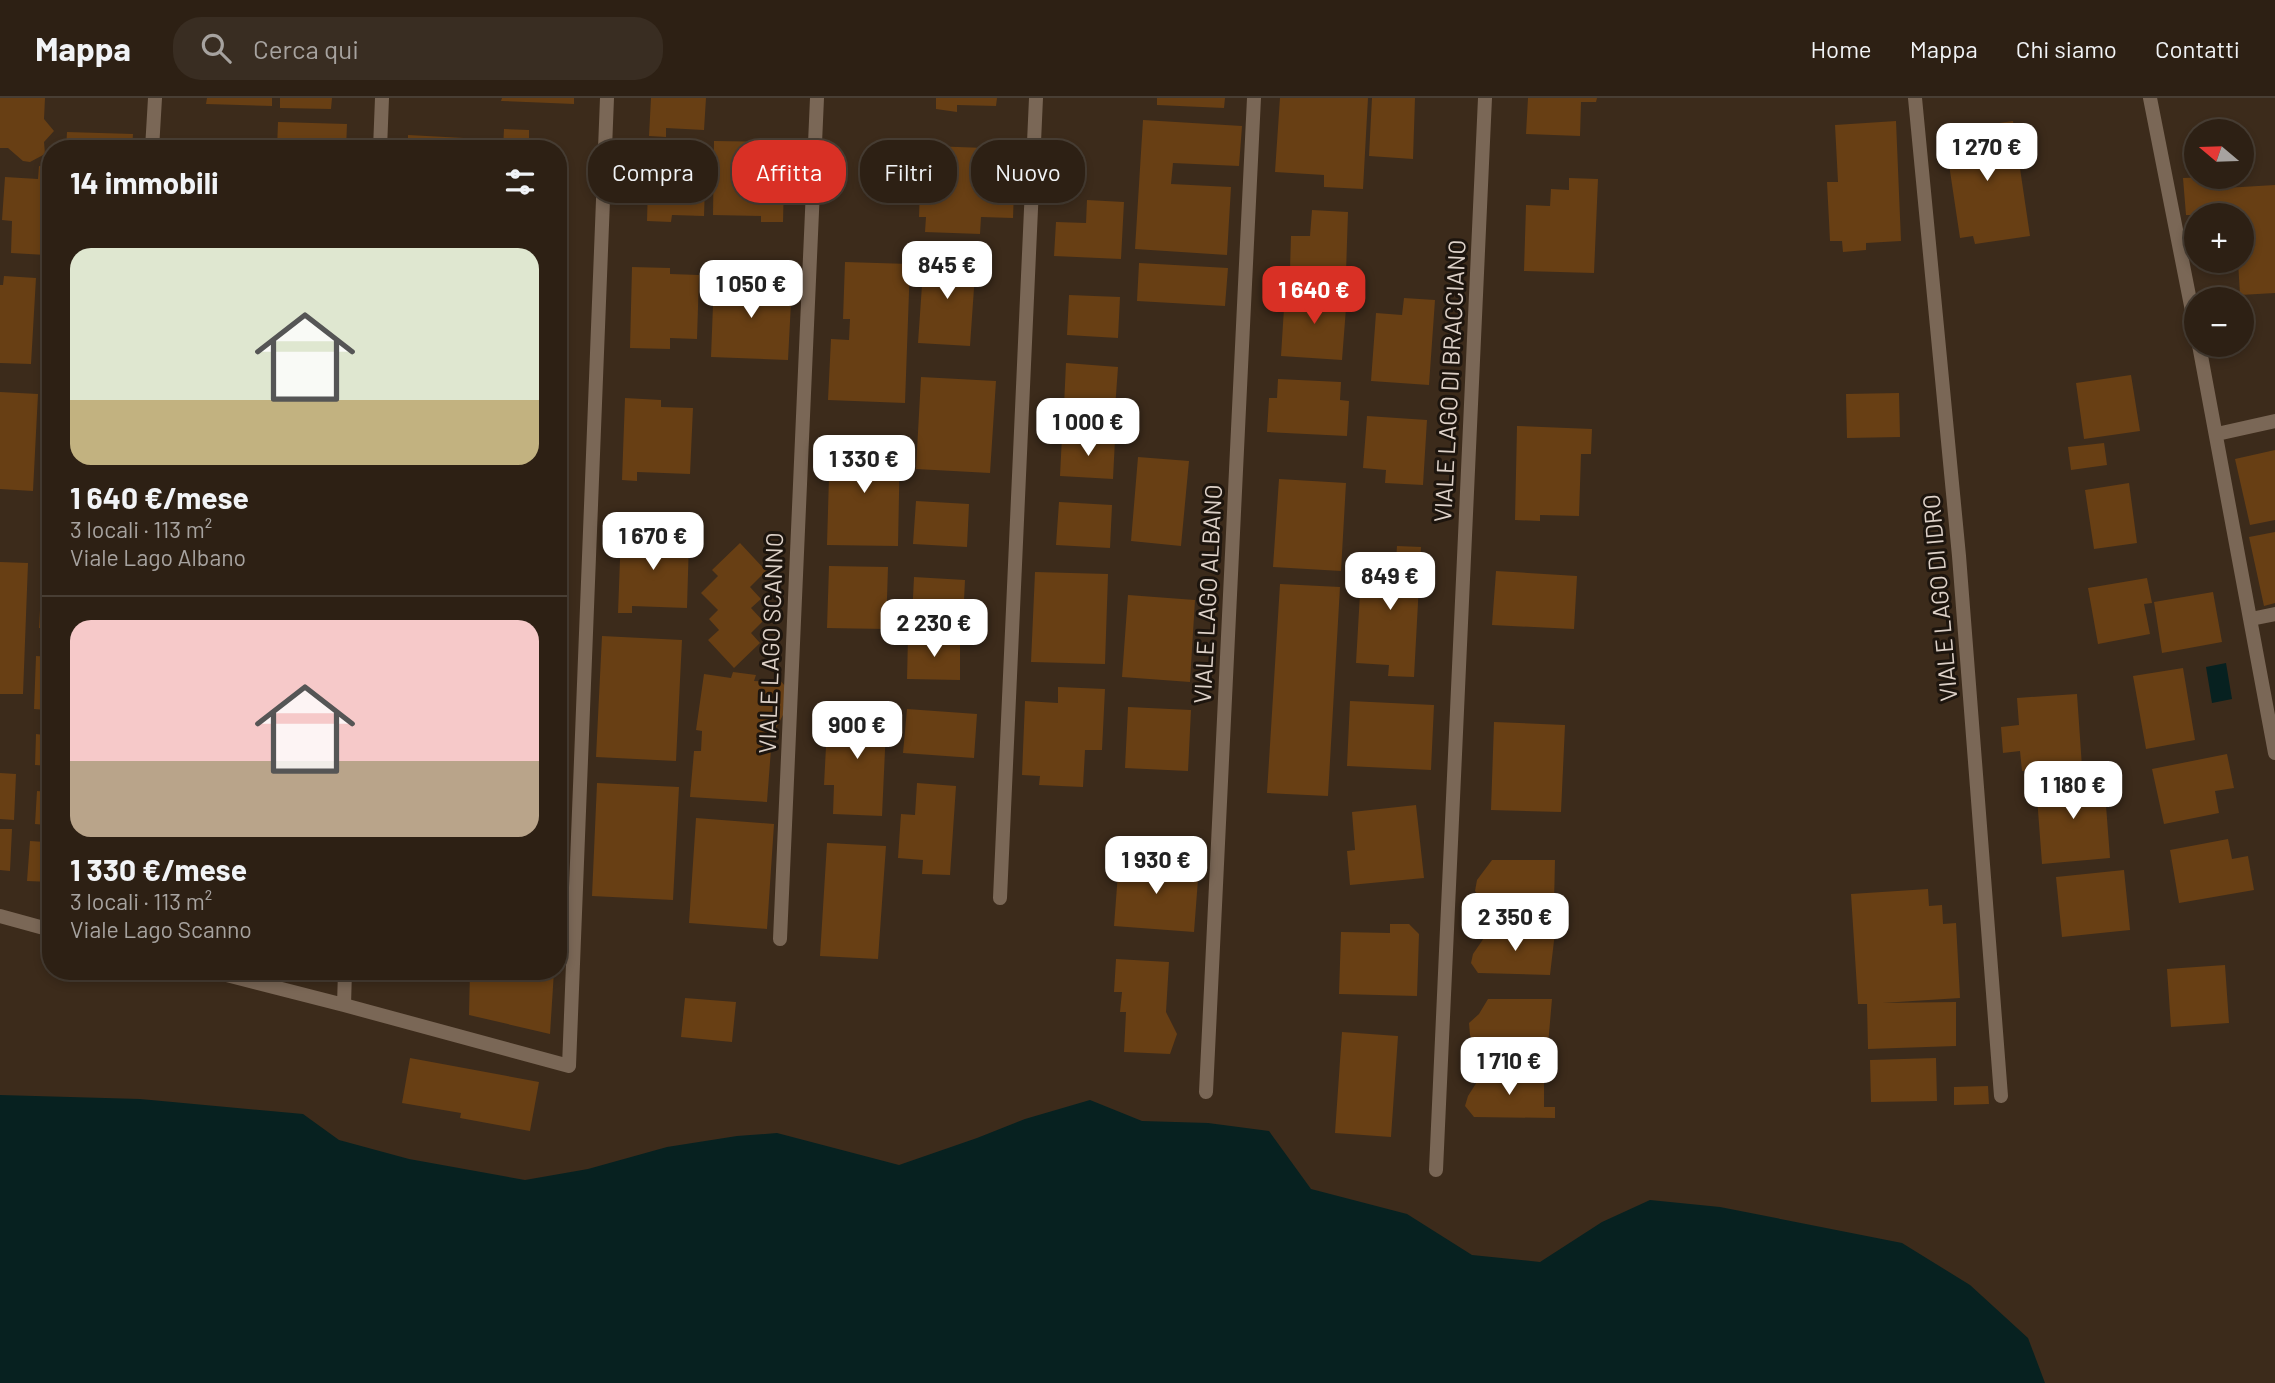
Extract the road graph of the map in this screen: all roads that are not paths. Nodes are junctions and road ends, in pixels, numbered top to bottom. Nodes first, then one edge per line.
1 (155, 98) edge
2 (382, 98) edge
3 (607, 98) edge
4 (817, 98) edge
5 (1036, 98) edge
6 (1254, 98) edge
7 (1485, 98) edge
8 (1915, 98) edge
9 (2150, 98) edge
10 (153, 140) edge
11 (380, 140) edge
12 (2187, 287) edge
13 (2201, 357) edge
14 (2275, 421) edge
15 (2217, 434) junction
16 (2275, 614) edge
17 (2251, 619) junction
18 (2275, 753) edge
19 (1000, 898) dead end
20 (0, 916) edge
21 (42, 928) edge
22 (780, 939) dead end
23 (246, 980) edge
24 (345, 980) edge
25 (344, 1005) junction
26 (1206, 1092) dead end
27 (2001, 1096) dead end
28 (1437, 1170) dead end

1 - 10 street
2 - 11 street
3 - 25 street
4 - 22 street, VIALE LAGO SCANNO
5 - 19 street
6 - 26 street, VIALE LAGO ALBANO
7 - 28 street, VIALE LAGO DI BRACCIANO
8 - 27 street, VIALE LAGO DI IDRO
9 - 12 street
13 - 15 street
14 - 15 street
15 - 17 street
16 - 17 street
17 - 18 street
20 - 21 street
23 - 25 street
24 - 25 street

